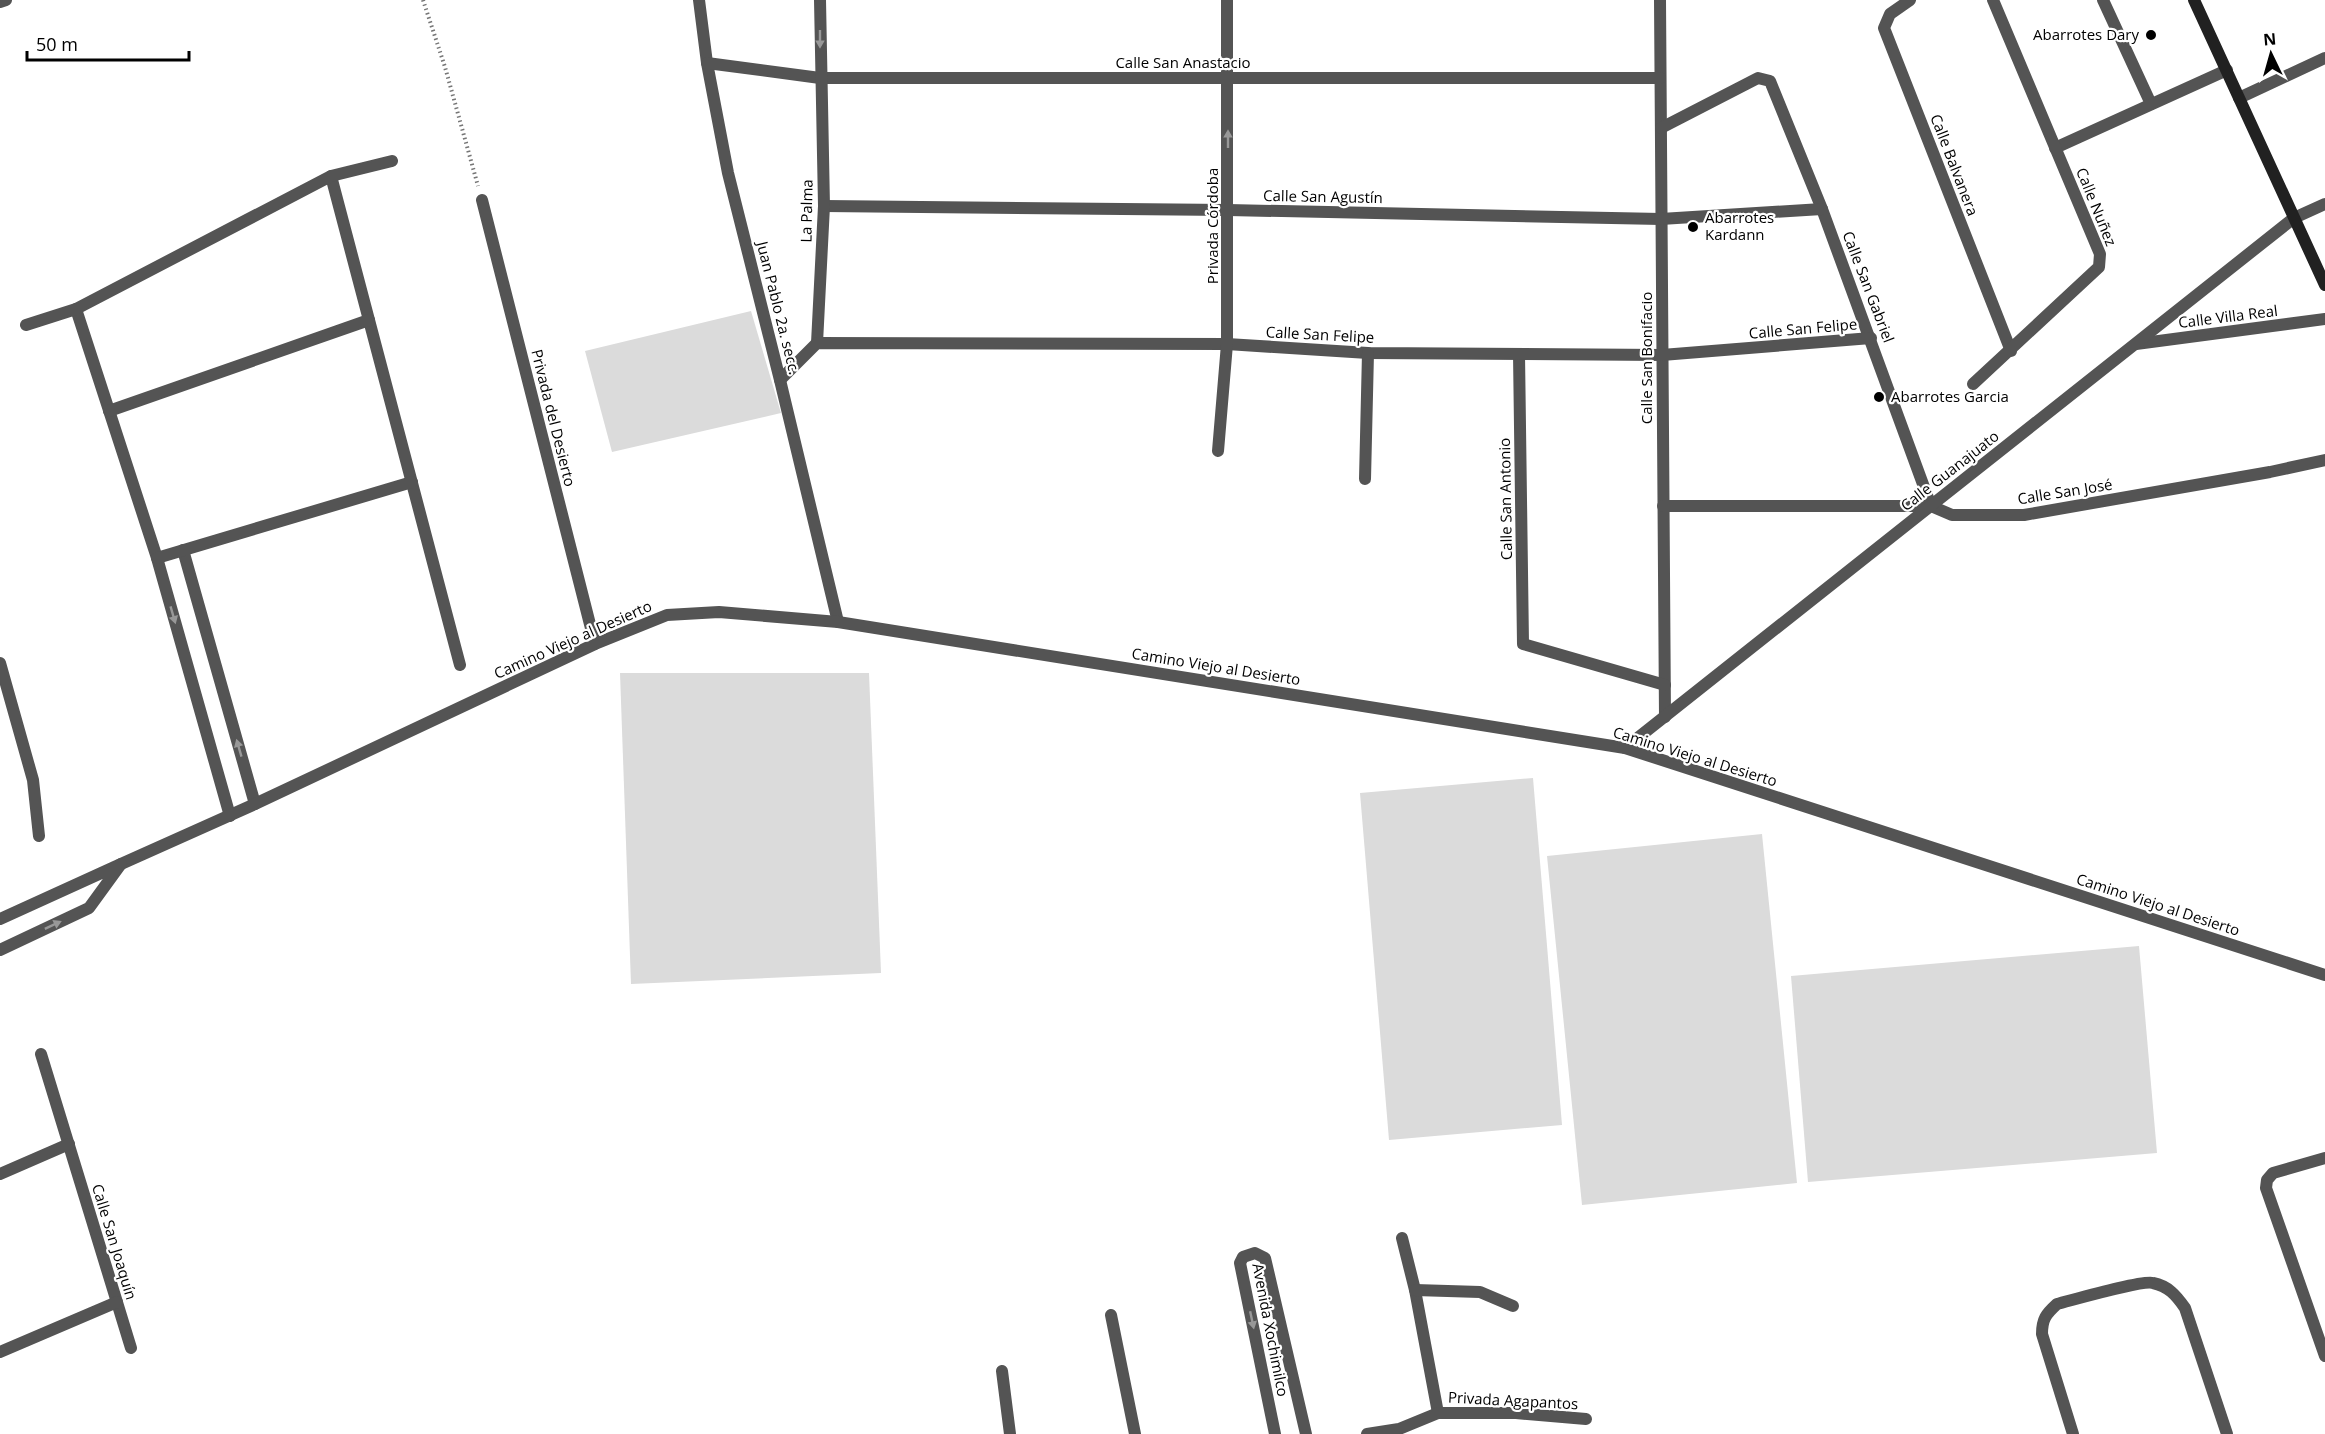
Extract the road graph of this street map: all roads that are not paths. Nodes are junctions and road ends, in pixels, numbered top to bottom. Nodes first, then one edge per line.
1 (6, 0) edge
2 (699, 0) edge
3 (820, 0) edge
4 (1227, 0) edge
5 (1660, 0) edge
6 (1911, 0) edge
7 (1993, 0) edge
8 (2103, 0) edge
9 (2194, 0) edge
10 (0, 2) edge
11 (2325, 57) edge
12 (706, 63) junction
13 (2227, 70) junction
14 (820, 78) junction
15 (1227, 78) junction
16 (1660, 78) junction
17 (2239, 98) junction
18 (2151, 104) junction
19 (1661, 128) junction
20 (2055, 148) junction
21 (392, 161) dead end
22 (331, 177) junction
23 (482, 200) road end
24 (2325, 204) edge
25 (824, 206) junction
26 (1822, 208) junction
27 (1228, 210) junction
28 (2294, 218) junction
29 (1661, 219) junction
30 (2325, 285) edge
31 (76, 309) junction
32 (2325, 319) edge
33 (369, 320) junction
34 (26, 325) dead end
35 (1871, 338) junction
36 (817, 343) junction
37 (1227, 344) junction
38 (2136, 344) junction
39 (2011, 351) junction
40 (1368, 353) junction
41 (1519, 354) junction
42 (1662, 355) junction
43 (780, 380) junction
44 (1973, 384) dead end
45 (109, 411) junction
46 (1218, 451) dead end
47 (2325, 460) edge
48 (1365, 479) dead end
49 (412, 482) junction
50 (1663, 506) junction
51 (1931, 506) junction
52 (183, 550) junction
53 (157, 558) junction
54 (838, 622) junction
55 (595, 644) junction
56 (0, 663) edge
57 (459, 665) dead end
58 (1665, 685) junction
59 (1665, 717) junction
60 (1625, 748) junction
61 (255, 804) junction
62 (230, 816) junction
63 (39, 837) dead end
64 (121, 864) junction
65 (0, 919) edge
66 (0, 950) edge
67 (2325, 975) edge
68 (41, 1054) dead end
69 (69, 1144) junction
70 (2325, 1158) edge
71 (0, 1174) edge
72 (1402, 1238) dead end
73 (1414, 1290) junction
74 (117, 1302) junction
75 (1513, 1306) dead end
76 (1111, 1315) dead end
77 (131, 1348) dead end
78 (0, 1352) edge
79 (2325, 1356) edge
80 (1002, 1371) dead end
81 (1438, 1413) junction
82 (1586, 1419) dead end
83 (1010, 1434) edge
84 (1135, 1434) edge
85 (1275, 1434) edge
86 (1306, 1434) edge
87 (1367, 1434) edge
88 (2073, 1434) edge
89 (2227, 1434) edge

1 - 10 street
2 - 12 street, Juan Pablo 2a. secc.
3 -> 14 street, La Palma
4 - 15 street, Privada Córdoba
5 - 16 street, Calle San Bonifacio
6 - 39 street, Calle Balvanera
7 - 20 street, Calle Nuñez
8 - 18 street
9 - 13 street
11 - 17 street
12 - 14 street, Calle San Anastacio
12 - 43 street, Juan Pablo 2a. secc.
13 - 17 street
13 - 18 street
14 - 15 street, Calle San Anastacio
14 - 25 street, La Palma
15 - 16 street, Calle San Anastacio
27 -> 15 street, Privada Córdoba
16 - 19 street, Calle San Bonifacio
17 - 28 street
18 - 20 street
19 - 26 street, Calle San Gabriel
19 - 29 street, Calle San Bonifacio
20 - 39 street, Calle Nuñez
21 - 22 street
22 - 31 street
22 - 33 street
23 - 55 street, Privada del Desierto
24 - 28 street, Calle Guanajuato
25 - 27 street, Calle San Agustín
25 - 36 street, La Palma
26 - 29 street, Calle San Agustín
26 - 35 street, Calle San Gabriel
27 - 29 street, Calle San Agustín
27 - 37 street, Privada Córdoba
28 - 30 street
28 - 38 street, Calle Guanajuato
29 - 42 street, Calle San Bonifacio
31 - 34 street
31 - 45 street
32 - 38 street, Calle Villa Real
33 - 45 street
33 - 49 street
35 - 42 street, Calle San Felipe
35 - 51 street, Calle San Gabriel
36 - 37 street, Calle San Felipe
36 - 43 street
37 - 40 street, Calle San Felipe
37 - 46 street, Privada Córdoba
38 - 51 street, Calle Guanajuato
39 - 44 street, Calle Nuñez
40 - 41 street, Calle San Felipe
40 - 48 street
41 - 42 street, Calle San Felipe
41 - 58 street, Calle San Antonio
42 - 50 street, Calle San Bonifacio
43 - 54 street, Juan Pablo 2a. secc.
45 - 53 street
47 - 51 street, Calle San José
49 - 52 street
49 - 57 street
50 - 51 street, Calle San José
50 - 58 street, Calle San Bonifacio
51 - 59 street, Calle Guanajuato
52 - 53 street
61 -> 52 street
53 -> 62 street
54 - 55 street, Camino Viejo al Desierto
54 - 60 street, Camino Viejo al Desierto
55 - 61 street, Camino Viejo al Desierto
56 - 63 street
58 - 59 street, Calle San Bonifacio
59 - 60 street, Calle Guanajuato
60 - 67 street, Camino Viejo al Desierto
61 - 62 street, Camino Viejo al Desierto
62 - 64 street, Camino Viejo al Desierto
64 - 65 street, Camino Viejo al Desierto
66 -> 64 street
68 - 69 street, Calle San Joaquín
69 - 71 street
69 - 74 street, Calle San Joaquín
70 - 79 street
72 - 73 street
73 - 75 street
73 - 81 street
74 - 77 street, Calle San Joaquín
74 - 78 street
76 - 84 street
80 - 83 street
81 - 82 street, Privada Agapantos
81 - 87 street
86 -> 85 street, Avenida Xochimilco
88 - 89 street

